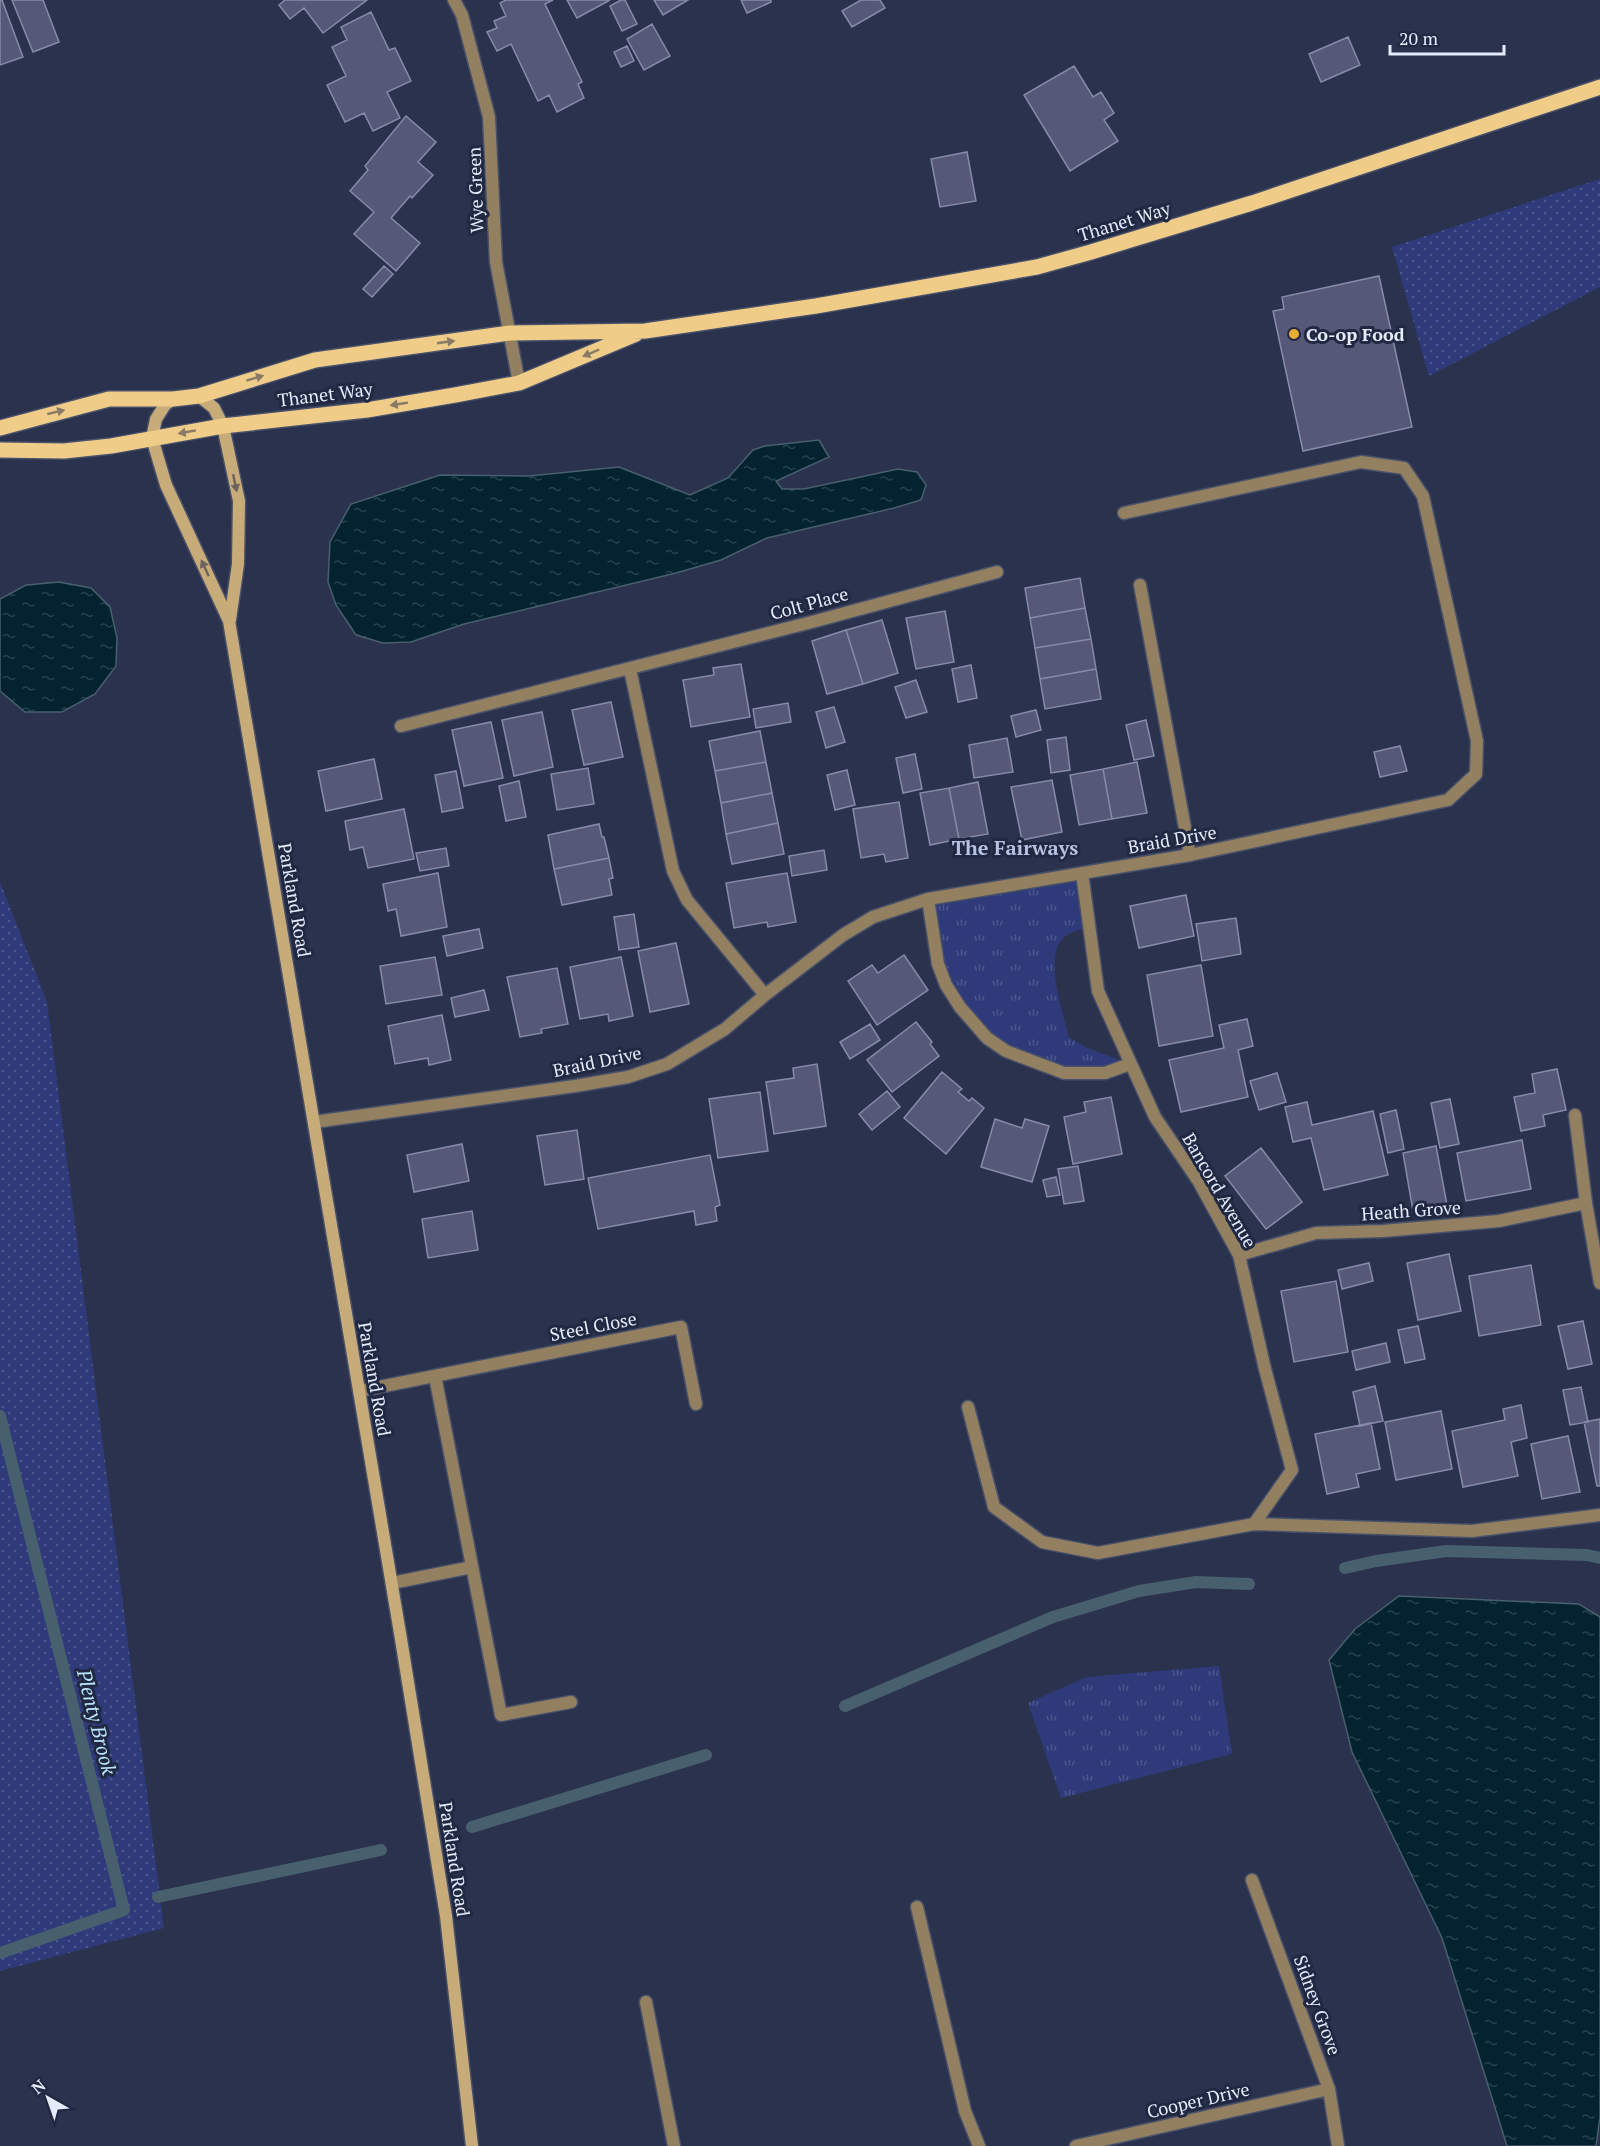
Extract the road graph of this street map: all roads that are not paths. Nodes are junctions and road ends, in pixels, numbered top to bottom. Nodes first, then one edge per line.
1 (454, 0) edge
2 (1600, 87) edge
3 (645, 330) junction
4 (510, 333) junction
5 (519, 383) junction
6 (199, 396) junction
7 (173, 399) junction
8 (223, 426) junction
9 (0, 428) edge
10 (152, 438) junction
11 (0, 450) edge
12 (1124, 513) dead end
13 (997, 572) dead end
14 (1140, 585) dead end
15 (230, 621) junction
16 (630, 669) junction
17 (401, 726) dead end
18 (1190, 855) junction
19 (1082, 873) junction
20 (928, 899) junction
21 (765, 994) junction
22 (1130, 1064) junction
23 (1575, 1115) dead end
24 (314, 1122) junction
25 (1586, 1203) junction
26 (1239, 1255) junction
27 (1600, 1283) edge
28 (435, 1376) junction
29 (359, 1391) junction
30 (696, 1404) dead end
31 (968, 1407) dead end
32 (1600, 1515) edge
33 (1254, 1524) junction
34 (472, 1567) junction
35 (392, 1583) junction
36 (571, 1702) dead end
37 (1252, 1880) dead end
38 (917, 1907) dead end
39 (646, 2002) dead end
40 (1329, 2089) junction
41 (472, 2146) edge
42 (674, 2146) edge
43 (979, 2146) edge
44 (1076, 2146) edge
45 (1338, 2146) edge

1 - 4 street, Wye Green
2 - 3 main road, Thanet Way
3 - 4 main road, Thanet Way
3 -> 5 main road, Thanet Way
4 - 5 street, Wye Green
6 -> 4 main road, Thanet Way
5 -> 8 main road, Thanet Way
6 - 7 main road, Thanet Way
6 - 8 street
9 -> 7 main road, Thanet Way
7 - 10 street
8 -> 10 main road, Thanet Way
8 -> 15 street, Parkland Road
10 - 11 main road, Thanet Way
15 -> 10 street, Parkland Road
12 - 18 street, Braid Drive
13 - 16 street, Colt Place
14 - 18 street
15 - 24 street, Parkland Road
16 - 17 street, Colt Place
16 - 21 street
18 - 19 street, Braid Drive
19 - 20 street, Braid Drive
19 - 22 street, Bancord Avenue
20 - 21 street, Braid Drive
20 - 22 street
21 - 24 street, Braid Drive
22 - 26 street, Bancord Avenue
23 - 25 street
24 - 29 street, Parkland Road
25 - 26 street, Heath Grove
25 - 27 street
26 - 33 street, Bancord Avenue
28 - 29 street, Steel Close
28 - 30 street, Steel Close
28 - 34 street
29 - 35 street, Parkland Road
31 - 33 street
32 - 33 street
34 - 35 street
34 - 36 street
35 - 41 street, Parkland Road
37 - 40 street, Sidney Grove
38 - 43 street
39 - 42 street
40 - 44 street, Cooper Drive
40 - 45 street, Sidney Grove

